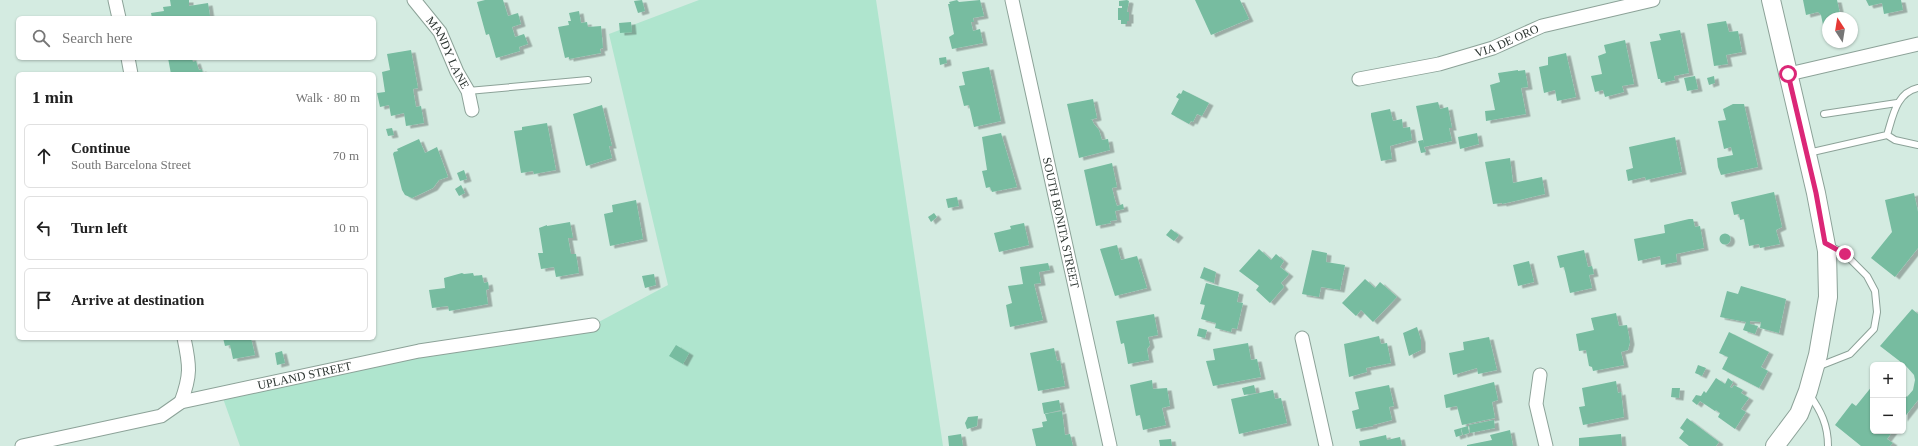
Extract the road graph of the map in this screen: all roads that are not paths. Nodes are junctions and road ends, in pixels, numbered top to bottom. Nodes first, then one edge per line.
1 (115, 0) edge
2 (414, 0) edge
3 (1012, 0) edge
4 (1653, 0) edge
5 (1771, 0) edge
6 (119, 16) edge
7 (1918, 44) edge
8 (128, 60) edge
9 (131, 72) edge
10 (1788, 74) junction
11 (1359, 79) dead end
12 (588, 80) dead end
13 (1918, 88) edge
14 (468, 91) junction
15 (1897, 104) junction
16 (472, 110) dead end
17 (1824, 114) dead end
18 (1887, 135) junction
19 (1918, 145) edge
20 (1807, 154) junction
21 (1825, 243) junction
22 (593, 325) dead end
23 (1302, 338) dead end
24 (184, 340) edge
25 (1814, 368) junction
26 (1540, 375) dead end
27 (1808, 391) junction
28 (181, 402) junction
29 (22, 446) edge
30 (1110, 446) edge
31 (1326, 446) edge
32 (1546, 446) edge
33 (1775, 446) edge
34 (1828, 446) edge

1 - 6 street
2 - 14 street, MANDY LANE
3 - 30 street, SOUTH BONITA STREET
4 - 11 street, VIA DE ORO
5 - 10 main road
7 - 10 street
8 - 9 street
10 - 20 main road
12 - 14 lane
13 - 15 lane
14 - 16 street, MANDY LANE
15 - 17 lane
15 - 18 lane
18 - 19 lane
18 - 20 lane
20 - 21 main road
21 - 25 main road
21 - 25 lane
22 - 28 street, UPLAND STREET
23 - 31 street
24 - 28 street
25 - 27 main road
26 - 32 street
27 - 33 main road
27 - 34 lane
28 - 29 street, UPLAND STREET

